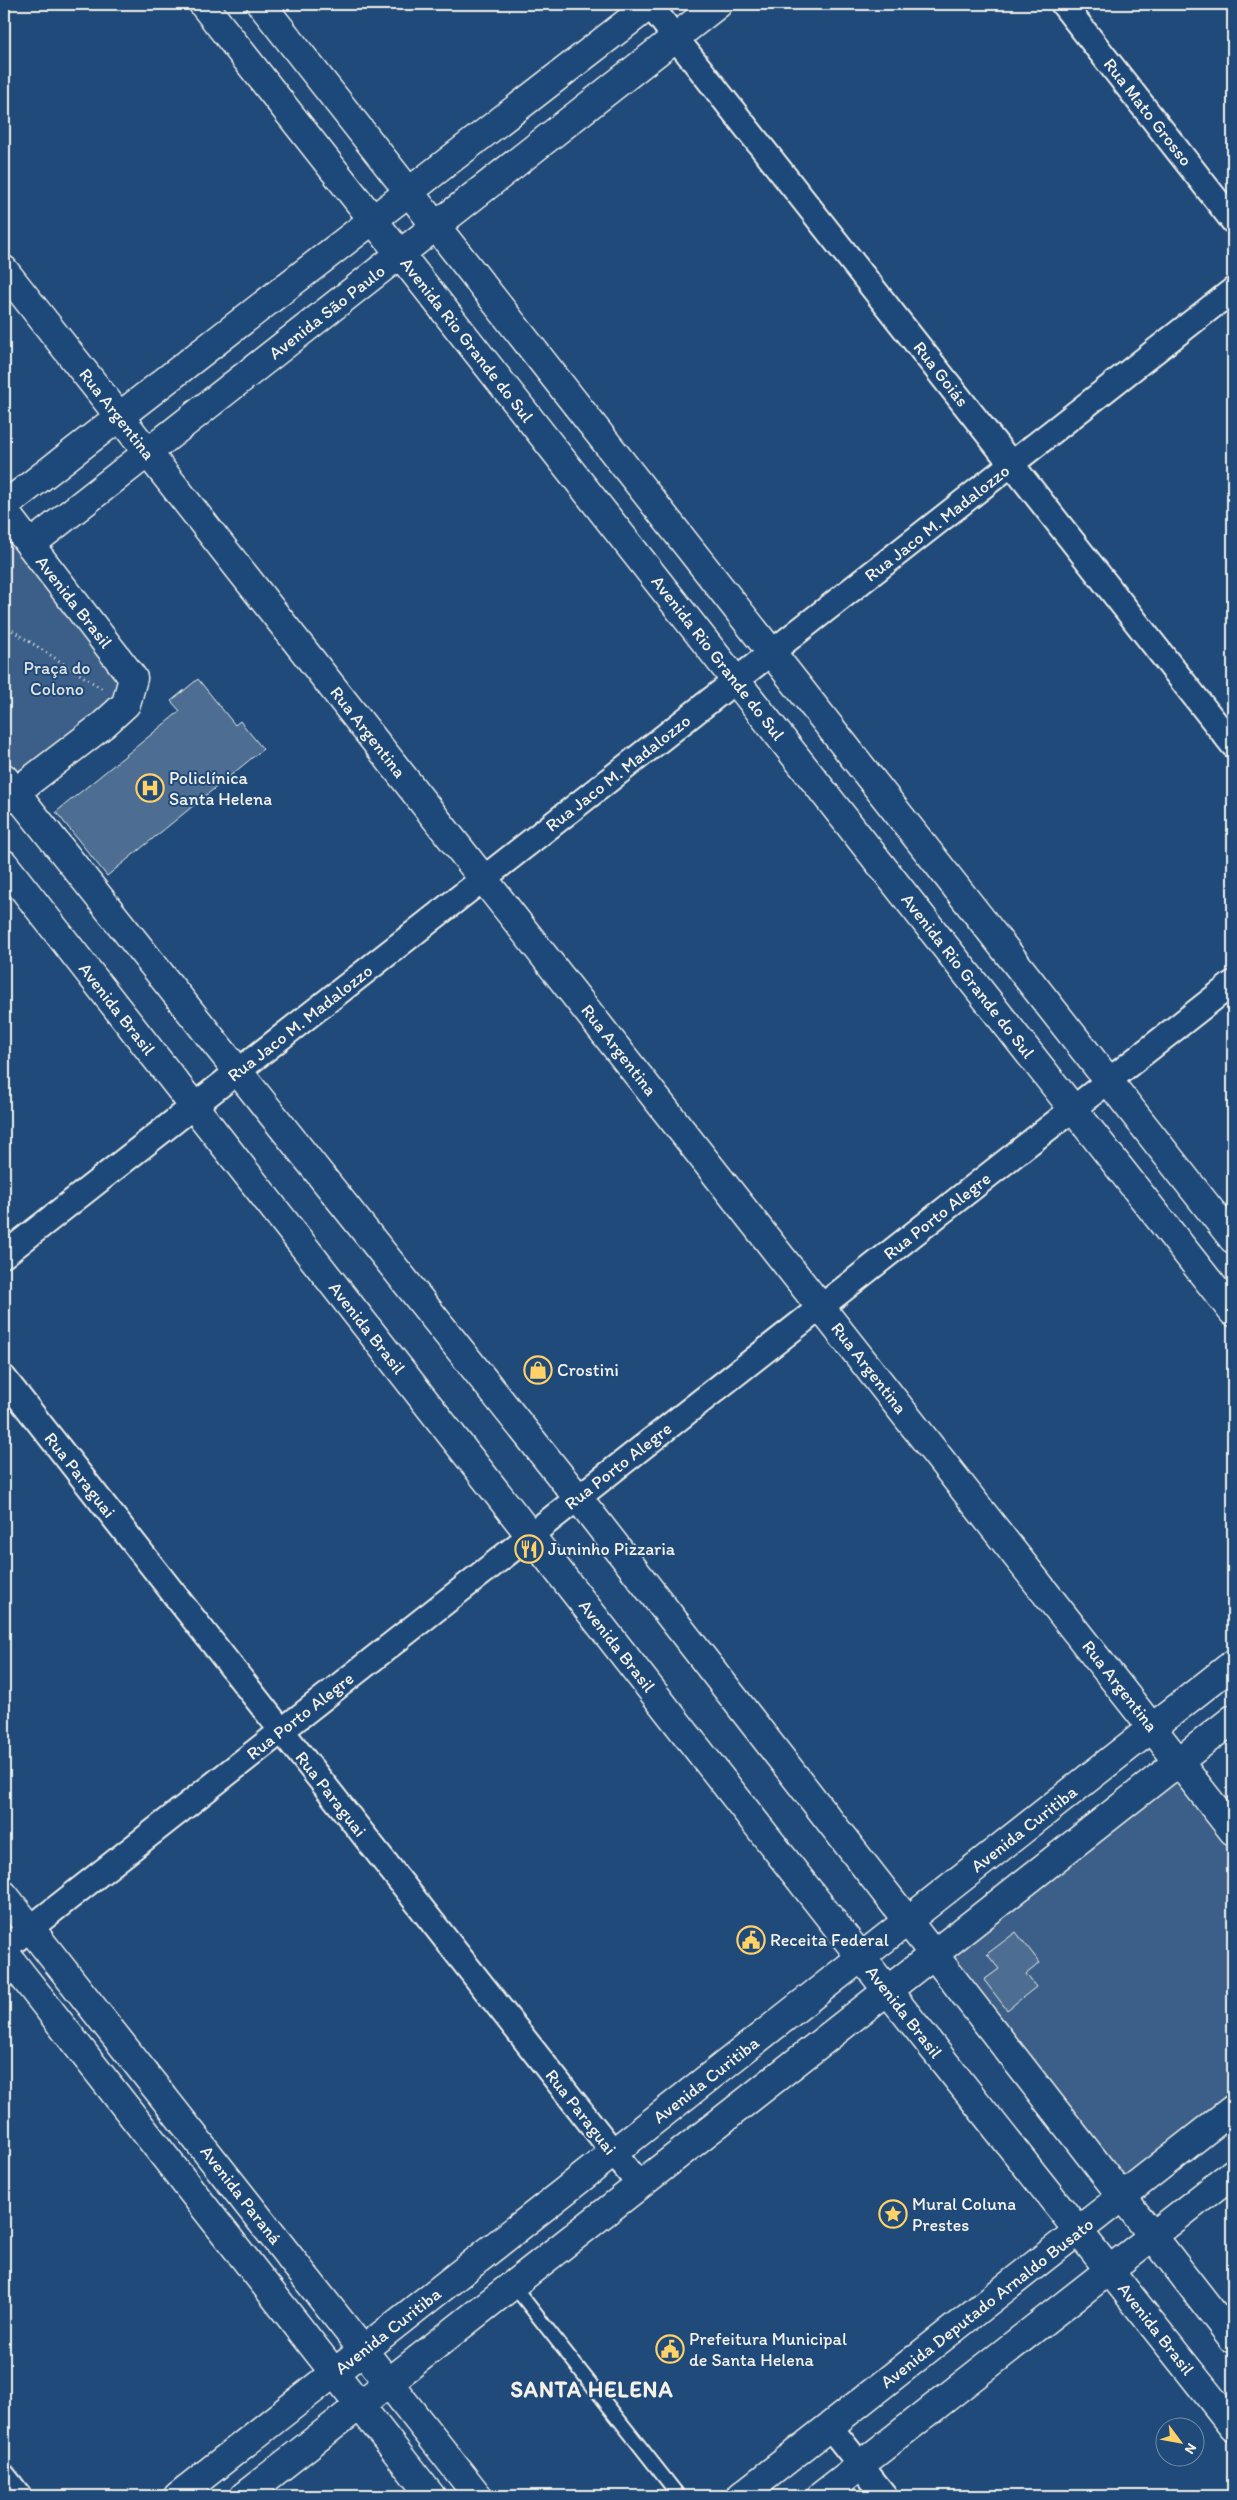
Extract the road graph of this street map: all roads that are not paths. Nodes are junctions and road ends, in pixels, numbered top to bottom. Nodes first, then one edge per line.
1 (203, 4) edge
2 (261, 4) edge
3 (650, 4) edge
4 (718, 4) edge
5 (1062, 4) edge
6 (675, 37) junction
7 (409, 192) junction
8 (373, 220) junction
9 (1233, 221) edge
10 (436, 226) junction
11 (400, 254) junction
12 (4, 270) edge
13 (1233, 290) edge
14 (120, 417) junction
15 (148, 453) junction
16 (1012, 464) junction
17 (4, 506) edge
18 (4, 511) edge
19 (30, 545) junction
20 (772, 652) junction
21 (736, 680) junction
22 (1233, 745) edge
23 (7, 791) edge
24 (4, 864) edge
25 (484, 878) junction
26 (1233, 983) edge
27 (238, 1072) junction
28 (1109, 1081) junction
29 (193, 1106) junction
30 (1073, 1109) junction
31 (1233, 1239) edge
32 (4, 1255) edge
33 (821, 1307) junction
34 (1233, 1312) edge
35 (4, 1378) edge
36 (578, 1498) junction
37 (530, 1535) junction
38 (1233, 1664) edge
39 (1233, 1719) edge
40 (1152, 1728) junction
41 (281, 1731) junction
42 (1179, 1762) junction
43 (1233, 1831) edge
44 (4, 1895) edge
45 (907, 1921) junction
46 (30, 1928) junction
47 (4, 1949) edge
48 (4, 1952) edge
49 (933, 1955) junction
50 (861, 1958) junction
51 (888, 1991) junction
52 (1233, 2109) edge
53 (614, 2153) junction
54 (1233, 2173) edge
55 (640, 2186) junction
56 (240, 2195) junction
57 (1121, 2197) junction
58 (212, 2218) junction
59 (1078, 2231) junction
60 (1152, 2236) junction
61 (1109, 2270) junction
62 (513, 2285) junction
63 (1233, 2338) edge
64 (363, 2351) junction
65 (334, 2373) junction
66 (388, 2383) junction
67 (360, 2405) junction
68 (1233, 2426) edge
69 (830, 2427) junction
70 (860, 2465) junction
71 (4, 2477) edge
72 (19, 2496) edge
73 (178, 2496) edge
74 (244, 2496) edge
75 (432, 2496) edge
76 (478, 2496) edge
77 (679, 2496) edge
78 (741, 2496) edge
79 (821, 2496) edge
80 (885, 2496) edge

1 - 8 street, Avenida Rio Grande do Sul
2 - 7 street
3 - 6 street, Rua Goiás
3 - 7 street
4 - 6 street, Avenida São Paulo
5 - 9 street, Rua Mato Grosso
6 - 10 street, Avenida São Paulo
6 - 16 street, Rua Goiás
7 - 8 street
7 - 10 street
8 - 11 street, Avenida Rio Grande do Sul
8 - 14 street
10 - 11 street, Avenida São Paulo
10 - 20 street
11 - 15 street, Avenida São Paulo
11 - 21 street, Avenida Rio Grande do Sul
12 - 14 street, Rua Argentina
13 - 16 street, Rua Jaco M. Madalozzo
14 - 15 street, Rua Argentina
14 - 17 street
15 - 19 street, Avenida São Paulo
15 - 25 street, Rua Argentina
16 - 20 street, Rua Jaco M. Madalozzo
16 - 22 street, Rua Goiás
18 - 19 street, Avenida Brasil
19 - 23 street, Avenida Brasil
20 - 21 street, Rua Jaco M. Madalozzo
20 - 28 street
21 - 25 street, Rua Jaco M. Madalozzo
21 - 30 street, Avenida Rio Grande do Sul
23 - 27 street
24 - 29 street, Avenida Brasil
25 - 27 street, Rua Jaco M. Madalozzo
25 - 33 street, Rua Argentina
26 - 28 street, Rua Porto Alegre
27 - 29 street, Rua Jaco M. Madalozzo
27 - 36 street
28 - 30 street, Rua Porto Alegre
28 - 31 street
29 - 32 street, Rua Jaco M. Madalozzo
29 - 37 street, Avenida Brasil
30 - 33 street, Rua Porto Alegre
30 - 34 street, Avenida Rio Grande do Sul
33 - 36 street, Rua Porto Alegre
33 - 40 street, Rua Argentina
35 - 41 street, Rua Paraguai
36 - 37 street, Rua Porto Alegre
36 - 45 street
37 - 41 street, Rua Porto Alegre
37 - 50 street, Avenida Brasil
38 - 40 street, Avenida Curitiba
39 - 42 street
40 - 42 street, Rua Argentina
40 - 45 street, Avenida Curitiba
41 - 46 street, Rua Porto Alegre
41 - 53 street, Rua Paraguai
42 - 43 street, Rua Argentina
42 - 49 street
44 - 46 street, Avenida Paraná
45 - 49 street
45 - 50 street, Avenida Curitiba
46 - 47 street, Rua Porto Alegre
46 - 56 street, Avenida Paraná
48 - 58 street, Avenida Paraná
49 - 51 street
49 - 57 street
50 - 51 street, Avenida Brasil
50 - 53 street, Avenida Curitiba
51 - 55 street
51 - 59 street, Avenida Brasil
52 - 57 street, Avenida Deputado Arnaldo Busato
53 - 55 street, Rua Paraguai
53 - 64 street, Avenida Curitiba
54 - 60 street
55 - 62 street
56 - 58 street
56 - 64 street, Avenida Paraná
57 - 59 street, Avenida Deputado Arnaldo Busato
57 - 60 street
58 - 65 street, Avenida Paraná
59 - 61 street, Avenida Brasil
59 - 69 street, Avenida Deputado Arnaldo Busato
60 - 61 street
60 - 63 street
61 - 68 street, Avenida Brasil
61 - 70 street
62 - 66 street
62 - 77 lane
64 - 65 street, Avenida Curitiba
64 - 66 street, Avenida Paraná
65 - 67 street, Avenida Paraná
65 - 73 street, Avenida Curitiba
66 - 67 street
66 - 76 street, Avenida Paraná
67 - 74 street
67 - 75 street, Avenida Paraná
69 - 70 street
69 - 78 street, Avenida Deputado Arnaldo Busato
70 - 79 street
70 - 80 street
71 - 72 street

